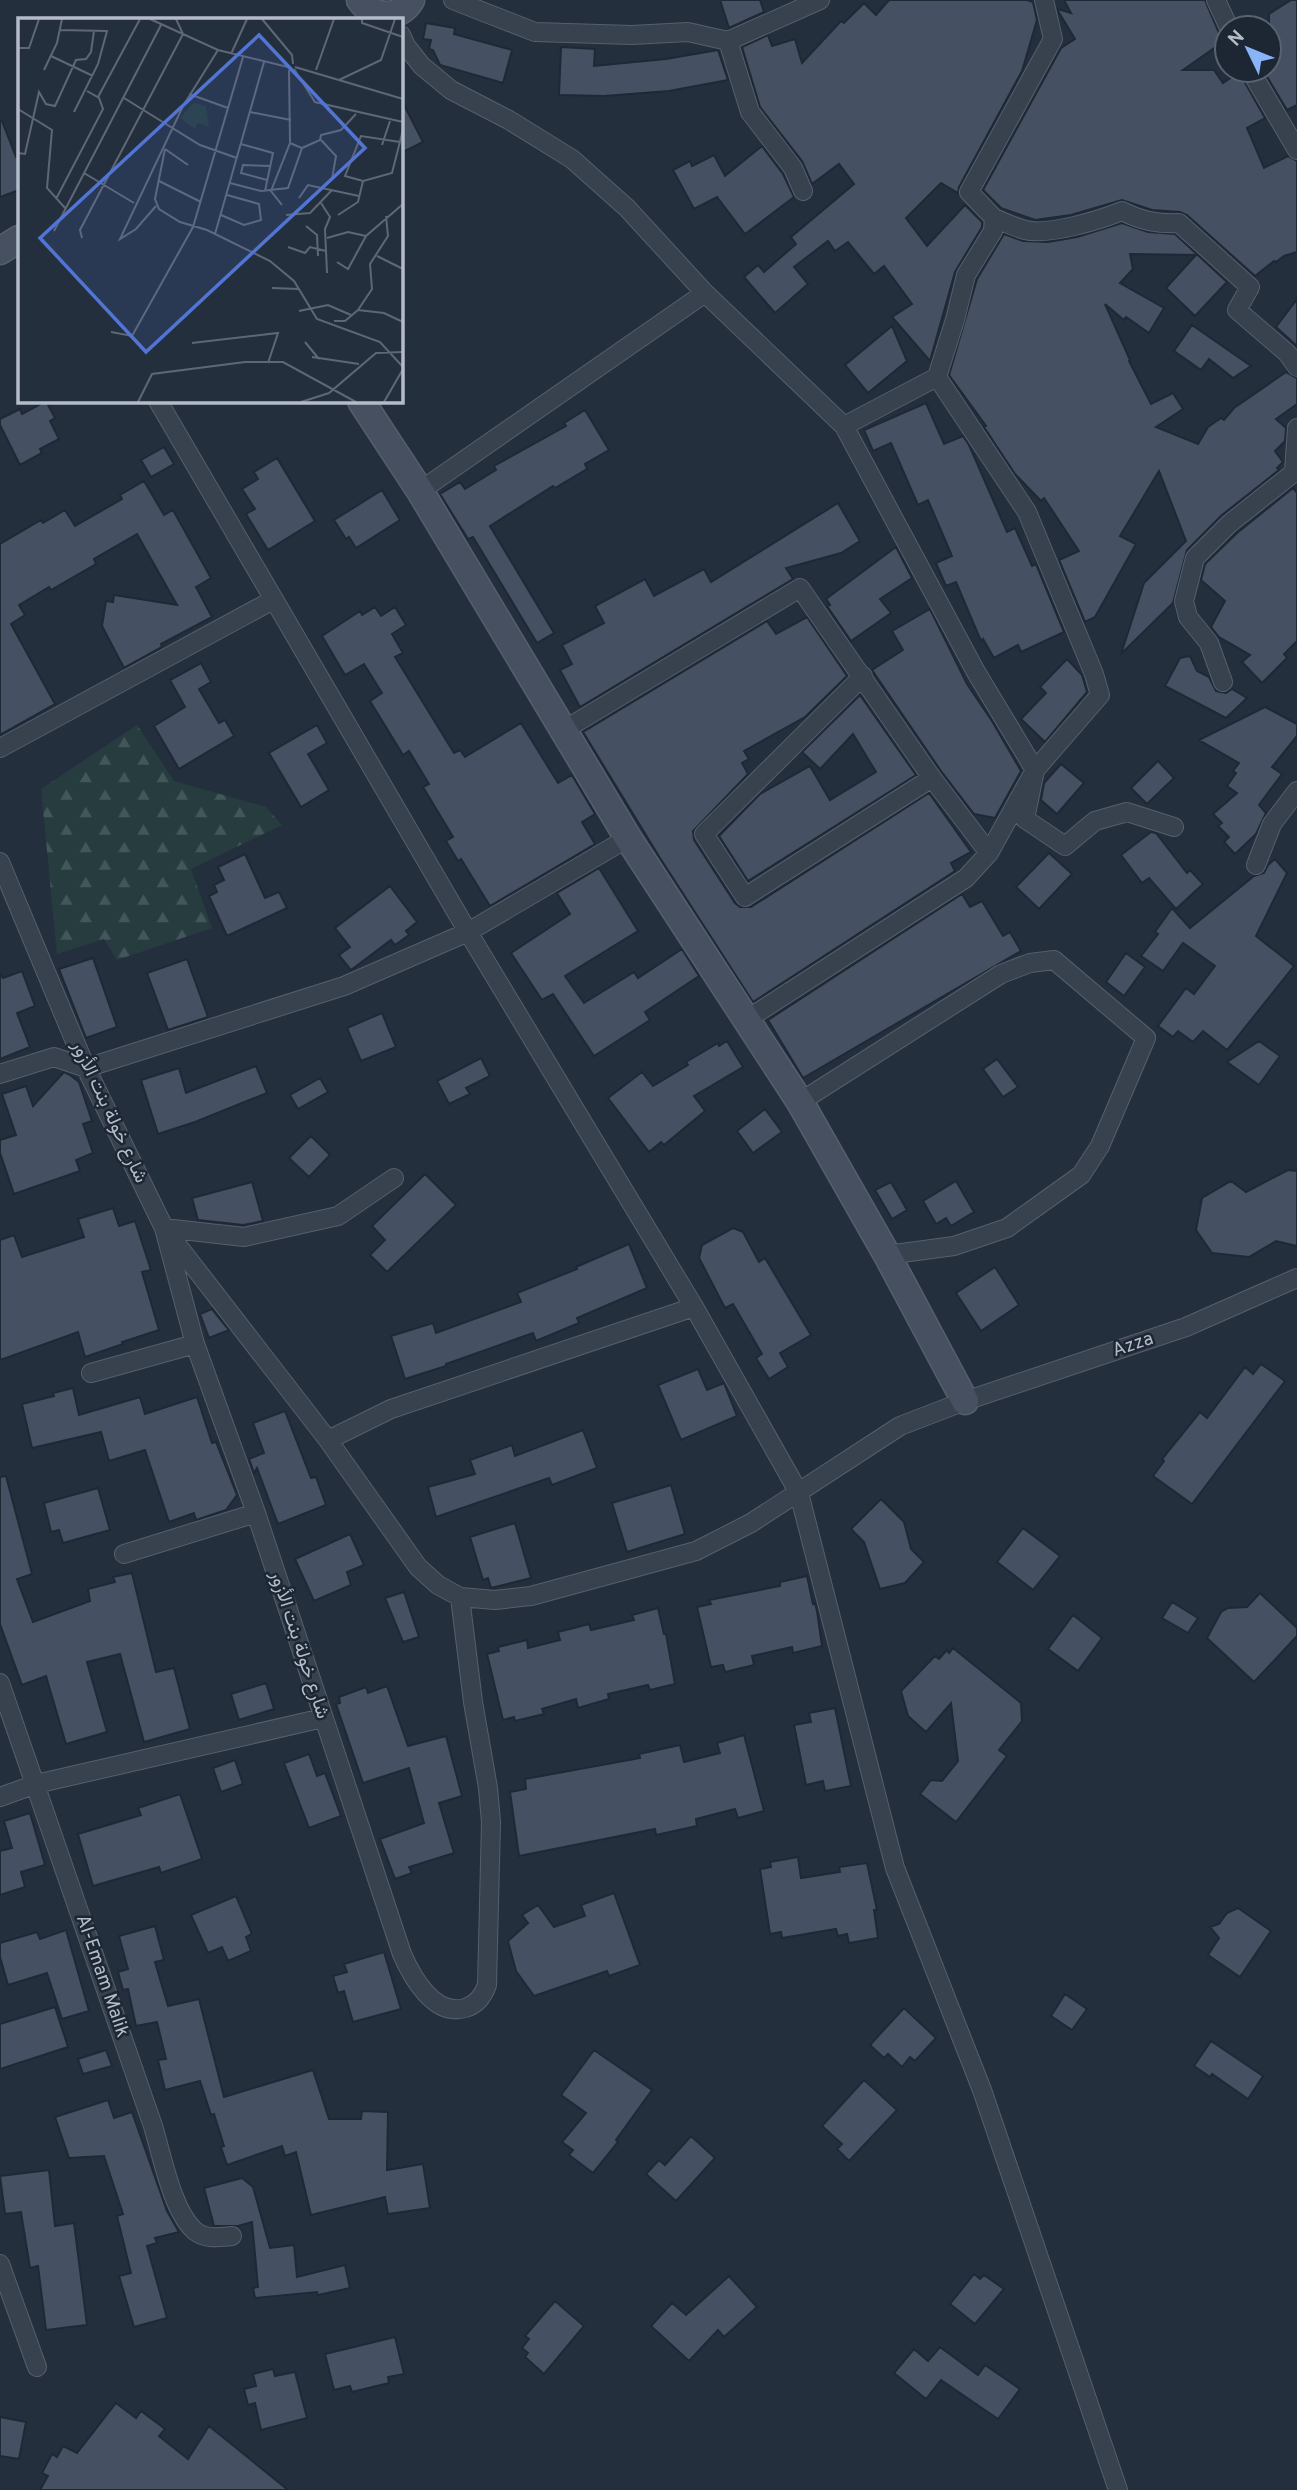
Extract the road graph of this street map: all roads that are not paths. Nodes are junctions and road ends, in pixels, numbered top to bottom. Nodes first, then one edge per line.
1 (453, 0) edge
2 (820, 0) edge
3 (1044, 0) edge
4 (361, 9) edge
5 (399, 17) edge
6 (402, 29) edge
7 (728, 41) junction
8 (1258, 84) edge
9 (1297, 150) edge
10 (803, 191) dead end
11 (994, 218) junction
12 (18, 240) edge
13 (0, 251) edge
14 (705, 293) junction
15 (1297, 367) edge
16 (937, 377) junction
17 (159, 402) edge
18 (362, 402) edge
19 (844, 426) junction
20 (1297, 429) edge
21 (1296, 471) edge
22 (420, 491) junction
23 (273, 600) junction
24 (863, 676) junction
25 (1223, 682) dead end
26 (564, 730) junction
27 (0, 748) edge
28 (1035, 770) junction
29 (932, 778) junction
30 (1297, 791) edge
31 (1174, 827) dead end
32 (628, 838) junction
33 (989, 853) junction
34 (1256, 865) dead end
35 (1, 867) edge
36 (468, 932) junction
37 (746, 1020) junction
38 (86, 1068) junction
39 (0, 1074) edge
40 (800, 1102) junction
41 (394, 1178) dead end
42 (164, 1228) junction
43 (887, 1255) junction
44 (1297, 1278) edge
45 (694, 1307) junction
46 (195, 1344) junction
47 (91, 1373) dead end
48 (965, 1401) junction
49 (328, 1440) junction
50 (799, 1493) junction
51 (256, 1513) junction
52 (124, 1554) dead end
53 (460, 1597) junction
54 (0, 1683) edge
55 (323, 1718) junction
56 (36, 1784) junction
57 (0, 1797) edge
58 (232, 2236) dead end
59 (0, 2264) edge
60 (37, 2367) dead end
61 (1118, 2490) edge

1 - 7 street
2 - 7 street
3 - 11 street
4 - 5 street
6 - 14 street
7 - 10 street
8 - 9 street
11 - 15 street
11 - 16 street
12 - 13 street
14 - 19 street
14 - 22 street
16 - 19 street
16 - 28 street
17 - 23 street
18 - 22 street
19 - 28 street
20 - 21 street
21 - 25 street
22 - 26 street
23 - 27 street
23 - 36 street
24 - 26 street
24 - 29 street
24 - 29 street
26 - 32 street
28 - 31 street
28 - 33 street
29 - 33 street
30 - 34 street
32 - 36 street
32 - 37 street
33 - 37 street
35 - 38 street, شارع خولة بنت الأزور
36 - 38 street
36 - 45 street
37 - 40 street
38 - 39 street
38 - 42 street, شارع خولة بنت الأزور
40 - 43 street
40 - 43 street
41 - 42 street
42 - 46 street, شارع خولة بنت الأزور
42 - 49 street
43 - 48 street
44 - 48 street, Azza
45 - 49 street
45 - 50 street
46 - 47 street
46 - 51 street, شارع خولة بنت الأزور
48 - 50 street, Azza
49 - 53 street
50 - 53 street, Azza
50 - 61 street
51 - 52 street
51 - 55 street, شارع خولة بنت الأزور
53 - 55 street, شارع خولة بنت الأزور
54 - 56 street, Al-Emam Malik
55 - 56 street
56 - 57 street
56 - 58 street, Al-Emam Malik
59 - 60 street

